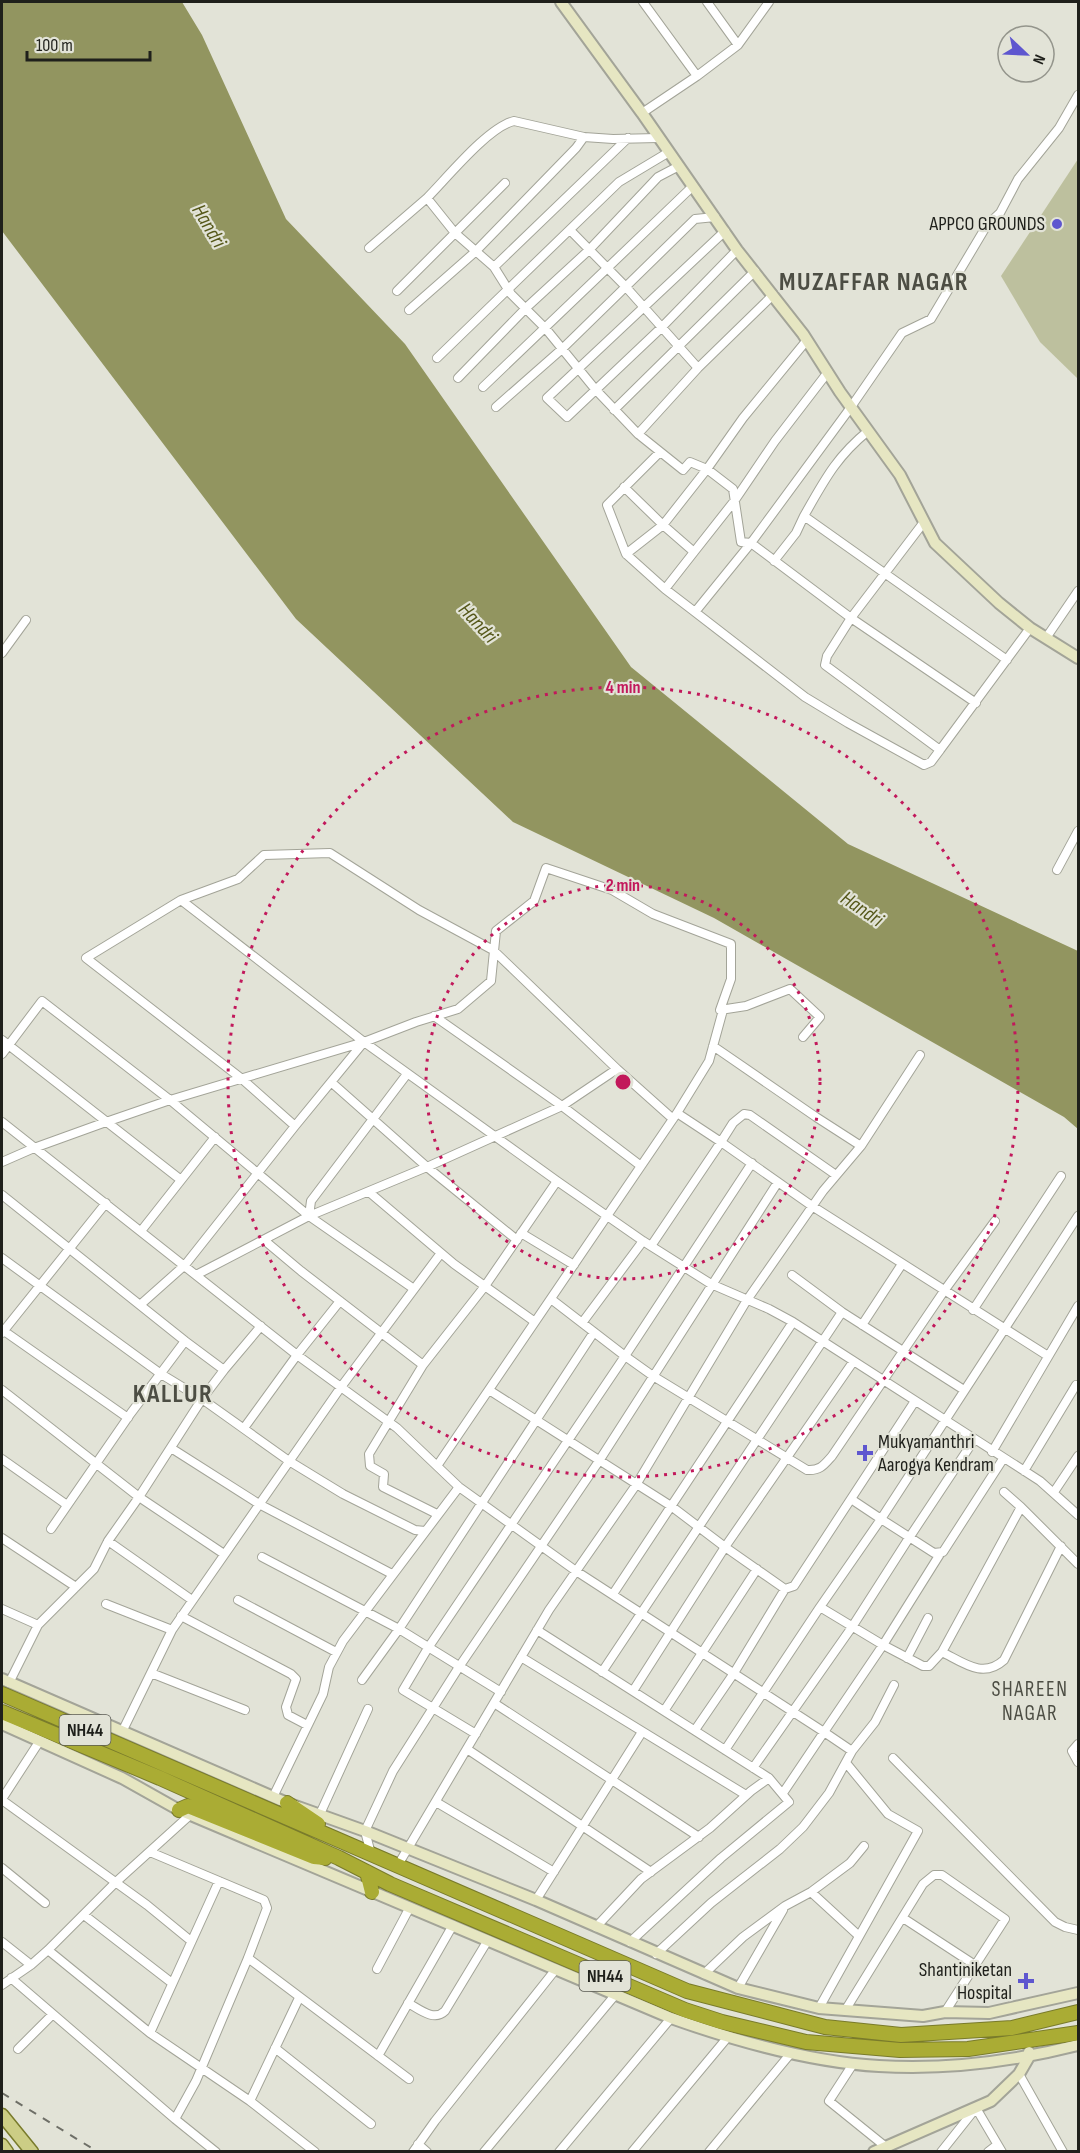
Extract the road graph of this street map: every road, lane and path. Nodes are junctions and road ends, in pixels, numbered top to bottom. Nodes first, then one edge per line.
1 (561, 2) edge
2 (643, 2) edge
3 (707, 2) edge
4 (769, 2) edge
5 (738, 45) junction
6 (697, 76) junction
7 (1078, 95) edge
8 (642, 113) junction
9 (584, 137) junction
10 (628, 138) junction
11 (658, 138) junction
12 (669, 152) junction
13 (679, 166) junction
14 (505, 183) dead end
15 (693, 186) junction
16 (427, 198) junction
17 (715, 217) junction
18 (570, 230) junction
19 (725, 231) junction
20 (455, 233) junction
21 (369, 248) dead end
22 (589, 250) junction
23 (737, 250) junction
24 (475, 252) junction
25 (494, 267) junction
26 (608, 268) junction
27 (755, 271) junction
28 (625, 286) junction
29 (507, 289) junction
30 (397, 291) dead end
31 (773, 295) junction
32 (526, 308) junction
33 (643, 308) junction
34 (409, 310) dead end
35 (546, 328) junction
36 (661, 328) junction
37 (807, 340) junction
38 (678, 346) junction
39 (562, 349) junction
40 (437, 358) dead end
41 (698, 368) junction
42 (578, 370) junction
43 (828, 372) junction
44 (458, 378) dead end
45 (483, 387) dead end
46 (595, 389) junction
47 (496, 406) dead end
48 (851, 407) junction
49 (614, 410) junction
50 (868, 431) junction
51 (638, 434) junction
52 (660, 452) junction
53 (707, 469) junction
54 (624, 487) junction
55 (735, 500) junction
56 (804, 516) junction
57 (924, 522) junction
58 (663, 525) junction
59 (751, 543) junction
60 (694, 552) junction
61 (626, 554) junction
62 (774, 561) junction
63 (884, 573) junction
64 (665, 589) junction
65 (1078, 591) edge
66 (695, 612) junction
67 (851, 618) junction
68 (26, 620) dead end
69 (1030, 628) junction
70 (1046, 638) junction
71 (2, 653) edge
72 (1078, 658) edge
73 (1007, 660) junction
74 (976, 703) junction
75 (940, 750) junction
76 (1078, 831) edge
77 (1057, 870) dead end
78 (181, 900) junction
79 (493, 950) junction
80 (723, 1010) junction
81 (434, 1016) junction
82 (803, 1037) dead end
83 (5, 1042) edge
84 (364, 1042) junction
85 (713, 1046) junction
86 (2, 1054) edge
87 (920, 1055) dead end
88 (617, 1069) junction
89 (407, 1074) junction
90 (242, 1079) junction
91 (331, 1082) junction
92 (170, 1100) junction
93 (562, 1106) junction
94 (675, 1116) junction
95 (373, 1119) junction
96 (2, 1122) edge
97 (106, 1122) junction
98 (295, 1126) junction
99 (495, 1135) junction
100 (215, 1137) junction
101 (721, 1142) junction
102 (861, 1146) junction
103 (34, 1148) junction
104 (2, 1162) edge
105 (752, 1163) junction
106 (641, 1166) junction
107 (427, 1167) junction
108 (259, 1173) junction
109 (836, 1175) junction
110 (1061, 1176) dead end
111 (181, 1180) junction
112 (557, 1181) junction
113 (778, 1182) junction
114 (369, 1192) junction
115 (2, 1195) edge
116 (106, 1203) junction
117 (812, 1206) junction
118 (607, 1215) junction
119 (309, 1216) junction
120 (1078, 1216) edge
121 (995, 1221) dead end
122 (141, 1231) junction
123 (519, 1236) junction
124 (264, 1240) junction
125 (643, 1241) junction
126 (651, 1246) junction
127 (70, 1249) junction
128 (441, 1253) junction
129 (2, 1257) edge
130 (902, 1264) junction
131 (185, 1265) junction
132 (574, 1265) junction
133 (683, 1266) junction
134 (196, 1275) junction
135 (792, 1275) dead end
136 (711, 1284) junction
137 (485, 1286) junction
138 (39, 1287) junction
139 (414, 1289) junction
140 (944, 1291) junction
141 (551, 1299) junction
142 (747, 1299) junction
143 (340, 1301) junction
144 (140, 1305) junction
145 (1078, 1306) edge
146 (973, 1310) junction
147 (842, 1312) junction
148 (536, 1322) junction
149 (793, 1322) junction
150 (582, 1323) junction
151 (862, 1325) junction
152 (261, 1326) junction
153 (3, 1329) edge
154 (1004, 1329) junction
155 (382, 1332) junction
156 (594, 1332) junction
157 (185, 1341) junction
158 (822, 1342) junction
159 (903, 1351) junction
160 (297, 1355) junction
161 (625, 1356) junction
162 (1048, 1356) junction
163 (853, 1362) junction
164 (423, 1365) junction
165 (224, 1370) junction
166 (161, 1374) junction
167 (653, 1376) junction
168 (883, 1381) junction
169 (1078, 1384) edge
170 (341, 1387) junction
171 (2, 1390) edge
172 (489, 1390) junction
173 (964, 1390) junction
174 (690, 1396) junction
175 (202, 1399) junction
176 (915, 1401) junction
177 (128, 1418) junction
178 (535, 1419) junction
179 (728, 1420) junction
180 (944, 1420) junction
181 (389, 1422) junction
182 (244, 1428) junction
183 (756, 1439) junction
184 (567, 1440) junction
185 (974, 1440) junction
186 (171, 1448) junction
187 (992, 1452) junction
188 (1078, 1456) edge
189 (786, 1457) junction
190 (2, 1459) edge
191 (1003, 1459) junction
192 (289, 1461) junction
193 (599, 1461) junction
194 (96, 1464) junction
195 (436, 1466) junction
196 (1024, 1471) junction
197 (636, 1485) junction
198 (459, 1487) junction
199 (1004, 1492) dead end
200 (1054, 1492) junction
201 (139, 1497) junction
202 (851, 1499) junction
203 (259, 1504) junction
204 (481, 1504) junction
205 (67, 1505) junction
206 (671, 1506) junction
207 (1021, 1507) junction
208 (437, 1514) junction
209 (1078, 1515) edge
210 (881, 1519) junction
211 (510, 1524) junction
212 (699, 1527) junction
213 (51, 1528) dead end
214 (425, 1531) junction
215 (2, 1538) edge
216 (909, 1538) junction
217 (108, 1541) junction
218 (540, 1546) junction
219 (1061, 1546) junction
220 (726, 1547) junction
221 (224, 1554) junction
222 (940, 1554) junction
223 (262, 1557) dead end
224 (1078, 1564) edge
225 (757, 1569) junction
226 (576, 1571) junction
227 (392, 1574) junction
228 (76, 1587) junction
229 (785, 1589) junction
230 (613, 1594) junction
231 (192, 1600) junction
232 (238, 1600) dead end
233 (106, 1604) dead end
234 (820, 1607) junction
235 (2, 1609) edge
236 (366, 1610) junction
237 (642, 1614) junction
238 (181, 1616) junction
239 (928, 1618) dead end
240 (38, 1625) junction
241 (852, 1627) junction
242 (399, 1629) junction
243 (172, 1630) junction
244 (537, 1630) junction
245 (672, 1633) junction
246 (883, 1645) junction
247 (428, 1648) junction
248 (336, 1652) junction
249 (942, 1652) junction
250 (702, 1653) junction
251 (521, 1657) junction
252 (907, 1658) junction
253 (459, 1667) junction
254 (602, 1672) junction
255 (151, 1673) junction
256 (734, 1673) junction
257 (362, 1680) dead end
258 (4, 1685) edge
259 (894, 1685) dead end
260 (633, 1691) junction
261 (501, 1692) junction
262 (764, 1693) junction
263 (494, 1703) junction
264 (432, 1708) junction
265 (368, 1709) dead end
266 (245, 1710) dead end
267 (664, 1711) junction
268 (793, 1711) junction
269 (2, 1712) edge
270 (2, 1724) edge
271 (307, 1725) junction
272 (695, 1731) junction
273 (122, 1732) junction
274 (642, 1732) junction
275 (824, 1732) junction
276 (476, 1734) junction
277 (39, 1742) junction
278 (1078, 1744) edge
279 (467, 1749) junction
280 (725, 1750) junction
281 (852, 1751) junction
282 (892, 1758) dead end
283 (1078, 1762) edge
284 (847, 1764) junction
285 (753, 1768) junction
286 (769, 1778) junction
287 (612, 1780) junction
288 (783, 1793) junction
289 (746, 1795) junction
290 (273, 1797) junction
291 (2, 1799) edge
292 (436, 1802) junction
293 (287, 1803) junction
294 (184, 1812) junction
295 (320, 1814) junction
296 (583, 1827) junction
297 (365, 1831) junction
298 (699, 1837) junction
299 (348, 1843) junction
300 (864, 1846) dead end
301 (408, 1848) junction
302 (150, 1852) junction
303 (371, 1854) junction
304 (339, 1858) junction
305 (398, 1865) junction
306 (2, 1868) edge
307 (367, 1872) junction
308 (554, 1872) junction
309 (651, 1872) junction
310 (219, 1881) junction
311 (116, 1882) junction
312 (372, 1892) junction
313 (811, 1892) junction
314 (536, 1900) junction
315 (45, 1903) dead end
316 (785, 1906) junction
317 (410, 1907) junction
318 (84, 1915) junction
319 (903, 1918) junction
320 (453, 1925) junction
321 (596, 1928) junction
322 (1078, 1930) edge
323 (859, 1936) junction
324 (488, 1940) junction
325 (191, 1941) junction
326 (2, 1942) edge
327 (630, 1942) junction
328 (48, 1950) junction
329 (656, 1954) junction
330 (248, 1958) junction
331 (31, 1965) junction
332 (975, 1965) junction
333 (377, 1969) dead end
334 (556, 1969) junction
335 (704, 1974) junction
336 (11, 1978) junction
337 (172, 1983) junction
338 (2, 1985) edge
339 (738, 1988) junction
340 (1078, 1993) edge
341 (616, 1994) junction
342 (299, 1998) junction
343 (408, 2003) junction
344 (1023, 2007) junction
345 (819, 2008) junction
346 (846, 2009) junction
347 (945, 2012) junction
348 (1078, 2012) edge
349 (52, 2014) junction
350 (671, 2018) junction
351 (1025, 2025) junction
352 (150, 2033) junction
353 (727, 2038) junction
354 (1078, 2044) edge
355 (275, 2048) junction
356 (1029, 2048) junction
357 (18, 2049) dead end
358 (791, 2053) junction
359 (378, 2056) junction
360 (853, 2064) junction
361 (202, 2067) junction
362 (1019, 2074) junction
363 (409, 2079) dead end
364 (250, 2101) junction
365 (976, 2108) junction
366 (2, 2115) edge
367 (174, 2119) junction
368 (371, 2124) dead end
369 (2, 2145) edge
370 (886, 2147) junction
371 (416, 2148) edge
372 (999, 2148) edge
373 (7, 2151) edge
374 (32, 2151) edge
375 (216, 2151) edge
376 (314, 2151) edge
377 (427, 2151) edge
378 (484, 2151) edge
379 (559, 2151) edge
380 (632, 2151) edge
381 (709, 2151) edge
382 (874, 2151) edge
383 (941, 2151) edge
384 (988, 2151) edge
385 (1063, 2151) edge

1 - 8 street
2 - 6 street
3 - 5 street
4 - 5 street
5 - 6 street
6 - 8 street
7 - 48 street
8 - 11 street
9 - 10 street
9 - 16 street
9 - 24 street
10 - 11 street
10 - 25 street
11 - 12 street
12 - 13 street
12 - 18 street
13 - 15 street
13 - 22 street
14 - 20 street
15 - 17 street
15 - 26 street
16 - 20 street
16 - 21 street
17 - 19 street
17 - 28 street
18 - 22 street
18 - 29 street
19 - 23 street
19 - 33 street
20 - 24 street
20 - 30 street
22 - 26 street
22 - 32 street
23 - 27 street
23 - 36 street
24 - 25 street
24 - 34 street
25 - 29 street
26 - 28 street
26 - 35 street
27 - 31 street
27 - 38 street
28 - 33 street
28 - 39 street
29 - 32 street
29 - 40 street
31 - 37 street
31 - 41 street
32 - 35 street
32 - 44 street
33 - 36 street
33 - 42 street
35 - 39 street
35 - 45 street
36 - 38 street
36 - 46 street
37 - 43 street
37 - 53 street
38 - 41 street
38 - 49 street
39 - 42 street
39 - 47 street
41 - 51 street
42 - 46 street
42 - 46 street
43 - 48 street
43 - 55 street
46 - 49 street
48 - 50 street
48 - 59 street
49 - 51 street
50 - 56 street
50 - 57 street
51 - 52 street
52 - 53 street
52 - 54 street
53 - 55 street
53 - 58 street
54 - 58 street
54 - 61 street
55 - 59 street
55 - 60 street
56 - 62 street
56 - 63 street
57 - 63 street
57 - 69 street
58 - 60 street
58 - 61 street
59 - 62 street
59 - 66 street
60 - 64 street
61 - 64 street
62 - 67 street
63 - 67 street
63 - 73 street
64 - 66 street
65 - 70 street
66 - 75 street
67 - 74 street
67 - 75 street
68 - 71 street
69 - 70 street
69 - 73 street
70 - 72 street
73 - 74 street
74 - 75 street
76 - 77 street
78 - 79 street
78 - 84 street
78 - 90 street
79 - 80 street
79 - 81 street
79 - 88 street
80 - 82 street
80 - 85 street
81 - 84 street
81 - 93 street
83 - 86 street
83 - 92 street
83 - 97 street
84 - 89 street
84 - 90 street
84 - 91 street
85 - 94 street
85 - 102 street
87 - 102 street
88 - 93 street
88 - 94 street
89 - 95 street
89 - 99 street
90 - 92 street
90 - 98 street
91 - 95 street
91 - 98 street
92 - 97 street
92 - 100 street
93 - 99 street
93 - 106 street
94 - 101 street
94 - 106 street
95 - 107 street
95 - 119 street
96 - 103 street
97 - 103 street
97 - 111 street
98 - 108 street
99 - 107 street
99 - 112 street
100 - 108 street
100 - 111 street
101 - 105 street
101 - 109 street
101 - 126 street
102 - 109 street
103 - 104 street
103 - 116 street
105 - 113 street
105 - 133 street
106 - 118 street
107 - 114 street
107 - 123 street
108 - 119 street
108 - 131 street
109 - 117 street
110 - 146 street
111 - 122 street
112 - 118 street
112 - 123 street
113 - 117 street
113 - 136 street
114 - 119 street
114 - 128 street
115 - 127 street
116 - 122 street
116 - 127 street
117 - 130 street
117 - 142 street
118 - 125 street
118 - 132 street
119 - 124 street
119 - 139 street
120 - 154 street
121 - 140 street
122 - 131 street
123 - 132 street
123 - 137 street
124 - 134 street
124 - 143 street
125 - 126 street
125 - 150 street
126 - 133 street
127 - 138 street
127 - 144 street
128 - 137 street
128 - 139 street
129 - 138 street
130 - 140 street
130 - 151 street
131 - 134 street
131 - 144 street
132 - 141 street
133 - 136 street
133 - 161 street
134 - 152 street
135 - 147 street
136 - 142 street
136 - 167 street
137 - 148 street
137 - 164 street
138 - 153 street
138 - 166 street
139 - 155 street
140 - 146 street
140 - 159 street
141 - 148 street
141 - 150 street
142 - 149 street
142 - 174 street
143 - 155 street
143 - 160 street
144 - 157 street
145 - 162 street
146 - 154 street
147 - 151 street
147 - 158 street
148 - 172 street
149 - 158 street
149 - 179 street
150 - 156 street
151 - 159 street
152 - 160 street
152 - 165 street
153 - 177 street
154 - 162 street
154 - 173 street
155 - 164 street
155 - 170 street
156 - 161 street
156 - 178 street
157 - 165 street
157 - 166 street
158 - 163 street
158 - 183 street
159 - 168 street
159 - 173 street
160 - 170 street
160 - 182 street
161 - 167 street
161 - 184 street
162 - 187 street
163 - 168 street
163 - 189 street
164 - 181 street
165 - 175 street
166 - 175 street
166 - 177 street
167 - 174 street
167 - 193 street
168 - 176 street
168 - 189 street
169 - 196 street
170 - 181 street
170 - 192 street
171 - 194 street
172 - 178 street
172 - 195 street
173 - 180 street
174 - 179 street
174 - 197 street
175 - 182 street
175 - 186 street
176 - 180 street
176 - 202 street
177 - 194 street
178 - 184 street
178 - 204 street
179 - 183 street
179 - 206 street
180 - 185 street
180 - 210 street
181 - 195 street
181 - 208 street
182 - 192 street
183 - 189 street
183 - 212 street
184 - 193 street
184 - 211 street
185 - 187 street
185 - 216 street
186 - 201 street
186 - 203 street
187 - 191 street
188 - 200 street
189 - 220 street
190 - 205 street
191 - 196 street
191 - 222 street
192 - 203 street
192 - 214 street
193 - 197 street
193 - 218 street
194 - 201 street
194 - 205 street
195 - 198 street
196 - 200 street
197 - 206 street
197 - 226 street
198 - 204 street
198 - 208 street
199 - 207 street
200 - 209 street
201 - 217 street
201 - 221 street
202 - 210 street
202 - 229 street
203 - 221 street
203 - 227 street
204 - 211 street
204 - 242 street
205 - 213 street
206 - 212 street
206 - 230 street
207 - 219 street
207 - 249 street
208 - 214 street
210 - 216 street
210 - 234 street
211 - 218 street
211 - 247 street
212 - 220 street
212 - 237 street
214 - 227 street
215 - 228 street
216 - 222 street
216 - 241 street
217 - 228 street
217 - 231 street
218 - 226 street
218 - 253 street
219 - 224 street
219 - 249 street
220 - 225 street
220 - 245 street
221 - 231 street
222 - 246 street
223 - 236 street
225 - 229 street
225 - 250 street
226 - 230 street
226 - 244 street
227 - 236 street
228 - 240 street
229 - 256 street
230 - 237 street
231 - 238 street
232 - 248 street
233 - 243 street
234 - 241 street
234 - 262 street
235 - 240 street
236 - 242 street
236 - 248 street
237 - 245 street
237 - 254 street
238 - 243 street
238 - 271 street
239 - 252 street
240 - 258 street
241 - 246 street
241 - 268 street
242 - 247 street
242 - 257 street
243 - 255 street
244 - 251 street
244 - 254 street
245 - 250 street
245 - 260 street
246 - 252 street
246 - 275 street
247 - 253 street
247 - 264 street
248 - 271 street
249 - 252 street
250 - 256 street
250 - 267 street
251 - 261 street
251 - 274 street
253 - 261 street
253 - 264 street
254 - 260 street
255 - 266 street
255 - 273 street
256 - 262 street
256 - 272 street
258 - 273 street
258 - 299 highway, NH44
259 - 281 street
260 - 267 street
261 - 263 street
262 - 268 street
262 - 280 street
263 - 276 street
263 - 287 street
264 - 276 street
264 - 297 street
265 - 295 street
267 - 272 street
268 - 275 street
268 - 285 street
269 - 304 highway, NH44
270 - 277 street
271 - 290 street
272 - 280 street
273 - 290 street
274 - 287 street
274 - 289 street
275 - 281 street
275 - 288 street
276 - 279 street
277 - 291 street
277 - 294 street
278 - 283 street
279 - 292 street
279 - 296 street
280 - 285 street
281 - 284 street
282 - 322 street
284 - 323 street
284 - 329 street
285 - 286 street
286 - 288 street
286 - 289 street
287 - 296 street
287 - 298 street
288 - 327 street
289 - 298 street
290 - 293 street
291 - 311 street
292 - 301 street
292 - 308 street
293 - 295 street
293 - 299 highway
294 - 302 street
294 - 304 highway
294 - 312 street
295 - 297 street
296 - 308 street
296 - 309 street
297 - 301 street
297 - 303 street
298 - 309 street
299 - 303 highway, NH44
300 - 313 street
301 - 305 street
301 - 314 street
302 - 310 street
302 - 311 street
303 - 305 highway, NH44
304 - 307 highway, NH44
305 - 351 highway, NH44
306 - 315 street
307 - 312 highway
307 - 356 highway, NH44
308 - 314 street
309 - 321 street
310 - 325 street
310 - 330 street
311 - 318 street
311 - 325 street
312 - 317 street
313 - 316 street
313 - 323 street
314 - 321 street
316 - 335 street
316 - 339 street
317 - 320 street
317 - 333 street
318 - 328 street
318 - 337 street
319 - 332 street
319 - 332 street
319 - 346 street
320 - 324 street
320 - 343 street
321 - 327 street
323 - 345 street
324 - 334 street
324 - 343 street
325 - 337 street
326 - 331 street
327 - 329 street
328 - 331 street
328 - 352 street
329 - 335 street
330 - 342 street
330 - 361 street
331 - 336 street
332 - 347 street
334 - 341 street
334 - 371 street
335 - 339 street
336 - 338 street
336 - 349 street
337 - 352 street
339 - 345 street
340 - 344 street
341 - 350 street
341 - 378 street
342 - 355 street
342 - 359 street
343 - 359 street
344 - 347 street
344 - 351 street
345 - 346 street
346 - 347 street
348 - 351 highway, NH44
349 - 357 street
349 - 367 street
350 - 353 street
350 - 379 street
351 - 356 street
352 - 361 street
353 - 358 street
353 - 380 street
354 - 356 highway, NH44
355 - 364 street
355 - 368 street
356 - 360 street
356 - 362 street
358 - 360 street
358 - 381 street
359 - 363 street
360 - 370 street
361 - 364 street
361 - 367 street
362 - 365 street
362 - 385 street
364 - 376 street
365 - 370 street
365 - 372 street
365 - 383 street
366 - 374 main road
367 - 375 street
369 - 373 main road
370 - 382 street
371 - 377 street
372 - 384 street

